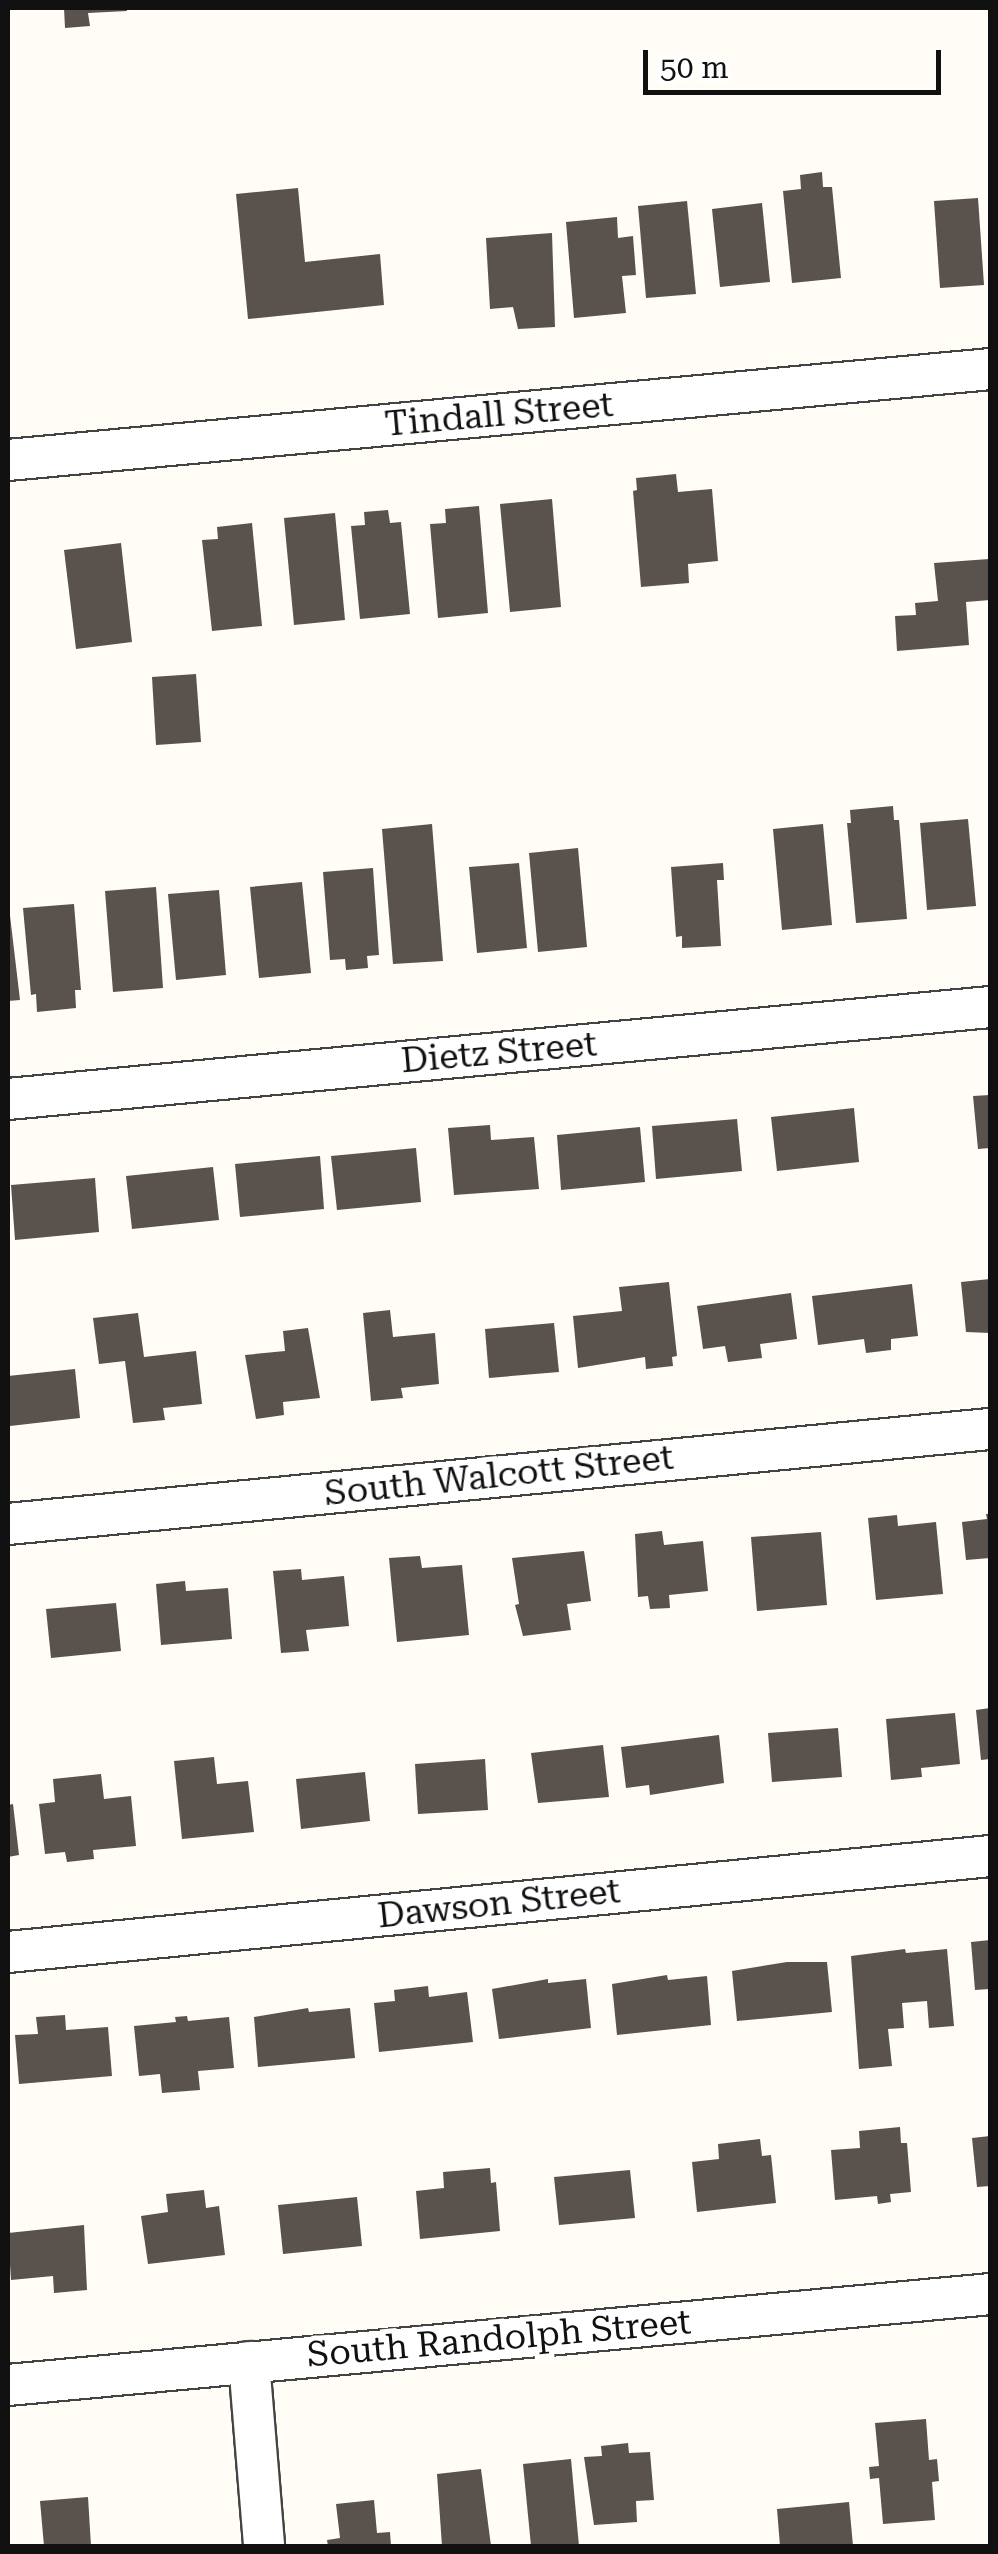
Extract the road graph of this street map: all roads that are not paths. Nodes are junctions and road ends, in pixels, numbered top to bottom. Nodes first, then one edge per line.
1 (990, 369) edge
2 (8, 460) edge
3 (990, 1006) edge
4 (8, 1100) edge
5 (990, 1429) edge
6 (8, 1524) edge
7 (990, 1856) edge
8 (8, 1952) edge
9 (990, 2294) edge
10 (250, 2362) junction
11 (8, 2385) edge
12 (264, 2546) edge

1 - 2 street, Tindall Street
3 - 4 street, Dietz Street
5 - 6 street, South Walcott Street
7 - 8 street, Dawson Street
9 - 10 street, South Randolph Street
10 - 11 street, South Randolph Street
10 - 12 street

